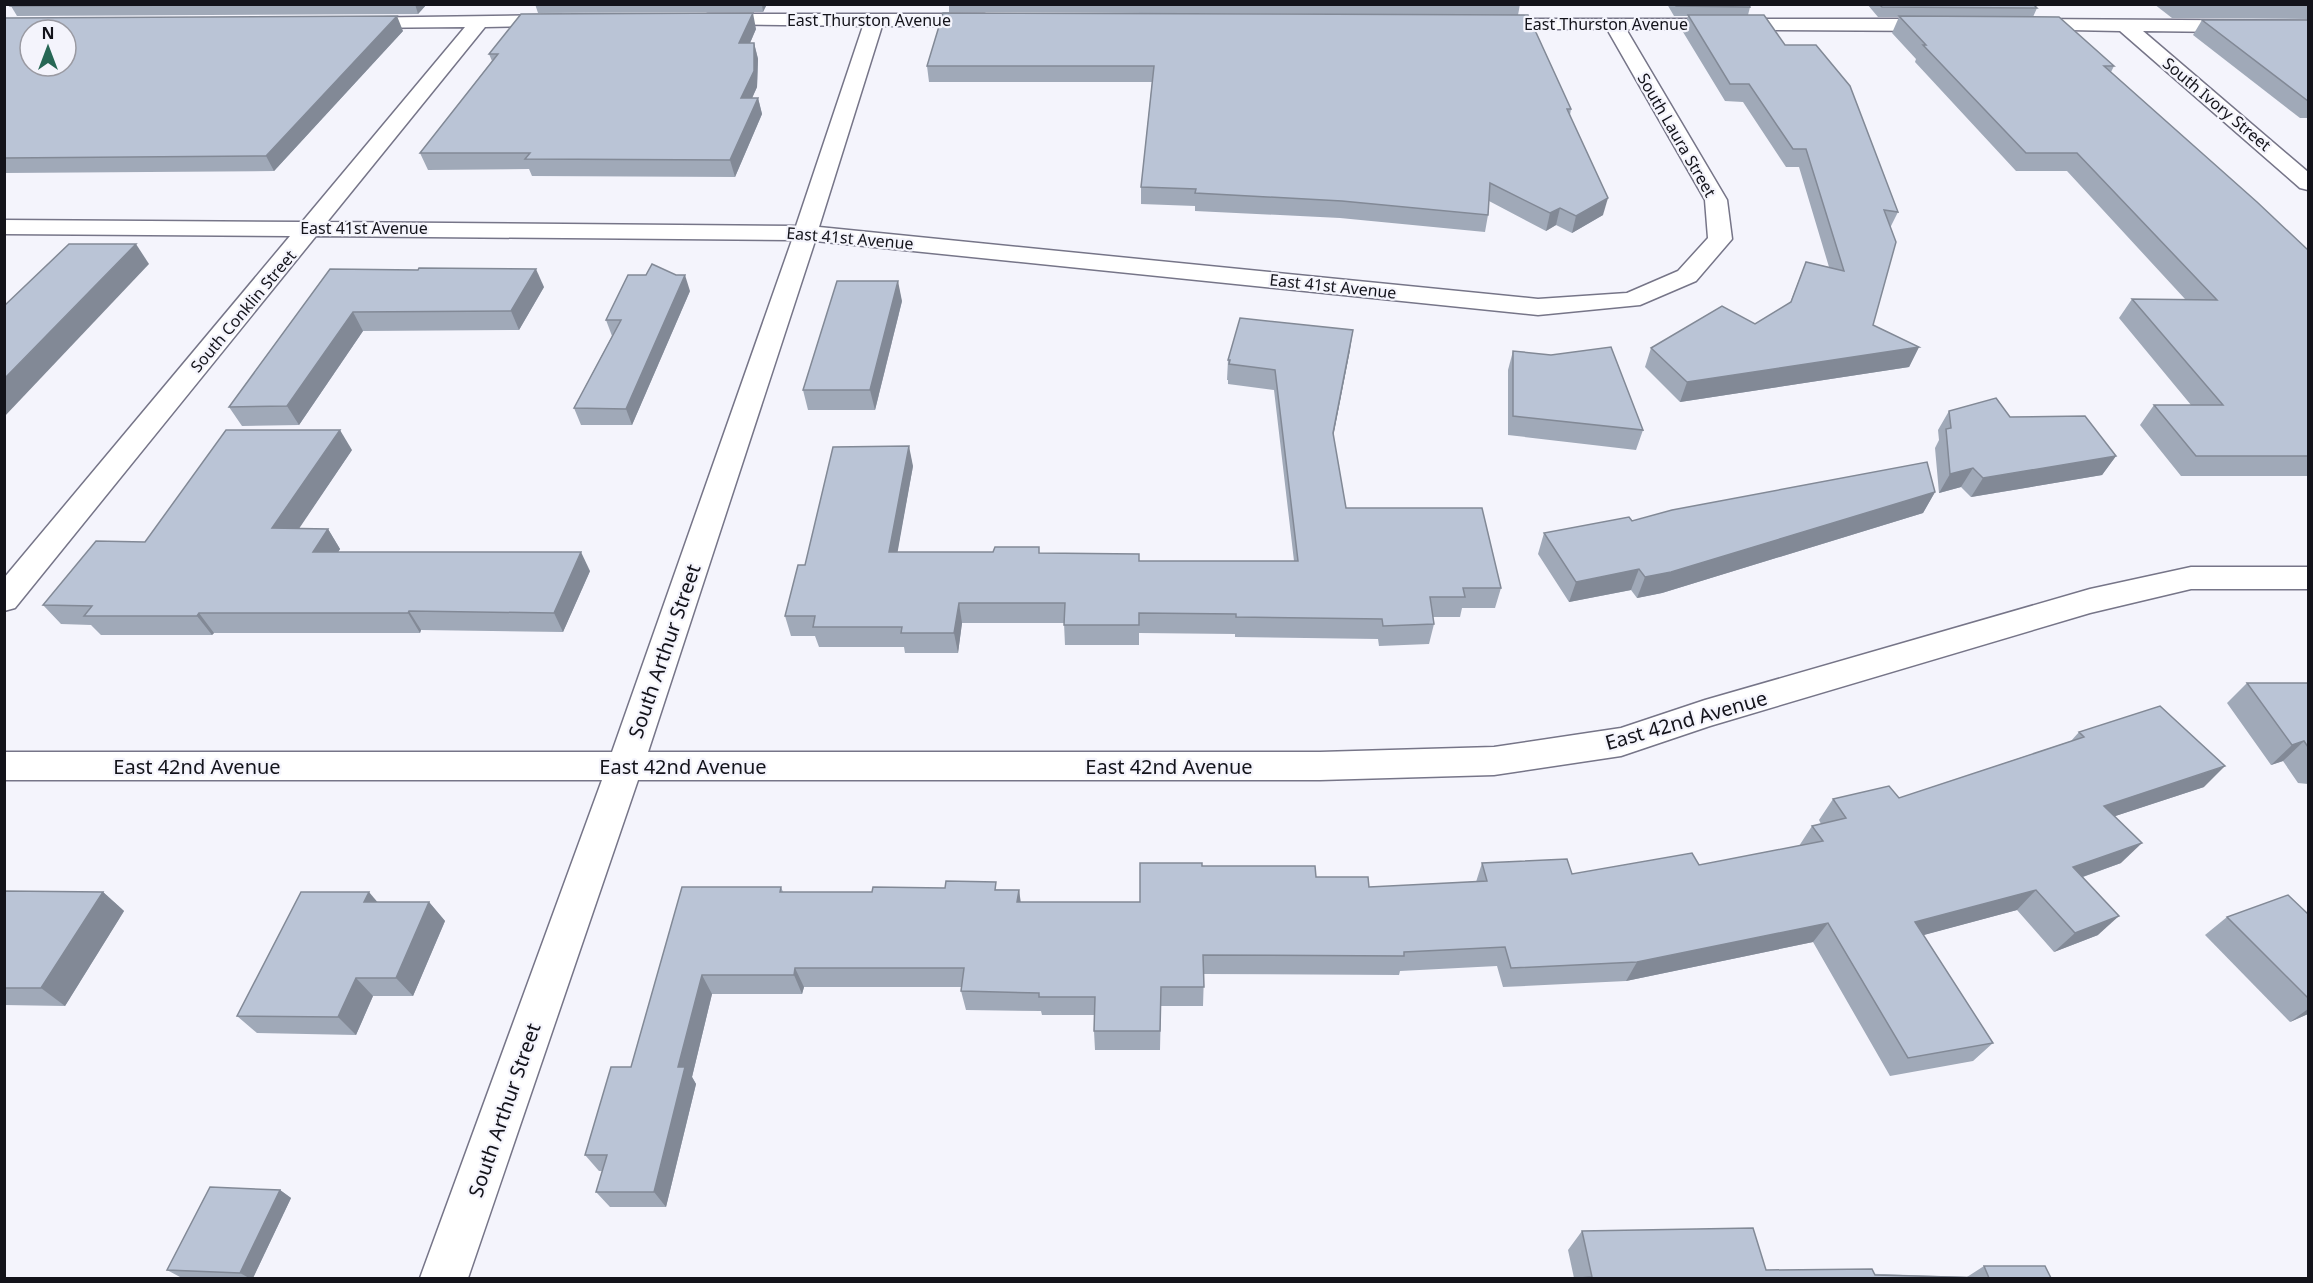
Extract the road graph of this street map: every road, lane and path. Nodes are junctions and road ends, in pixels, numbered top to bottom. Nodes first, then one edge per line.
1 (1805, 4) edge
2 (833, 12) edge
3 (690, 20) edge
4 (874, 20) junction
5 (480, 21) junction
6 (585, 21) edge
7 (1005, 21) edge
8 (337, 22) edge
9 (1470, 23) edge
10 (1613, 24) junction
11 (1821, 24) junction
12 (1962, 25) edge
13 (2008, 25) edge
14 (2125, 26) junction
15 (2308, 27) edge
16 (2308, 183) edge
17 (4, 227) edge
18 (312, 228) junction
19 (808, 233) junction
20 (1687, 276) joint
21 (2308, 578) edge
22 (4, 600) edge
23 (4, 766) edge
24 (625, 766) junction
25 (444, 1278) edge

1 - 11 street
2 - 3 street, East Thurston Avenue
2 - 4 street, East Thurston Avenue
4 - 7 street, East Thurston Avenue
4 - 19 street, South Arthur Street
5 - 6 street
5 - 8 street
5 - 18 street, South Conklin Street
9 - 10 street, East Thurston Avenue
10 - 11 street, East Thurston Avenue
10 - 20 street, South Laura Street
11 - 12 street, East Thurston Avenue
13 - 14 street
14 - 15 street
14 - 16 street, South Ivory Street
17 - 18 street, East 41st Avenue
18 - 19 street, East 41st Avenue
18 - 22 street, South Conklin Street
19 - 20 street, East 41st Avenue
19 - 24 street, South Arthur Street
21 - 24 street, East 42nd Avenue
23 - 24 street, East 42nd Avenue
24 - 25 street, South Arthur Street

